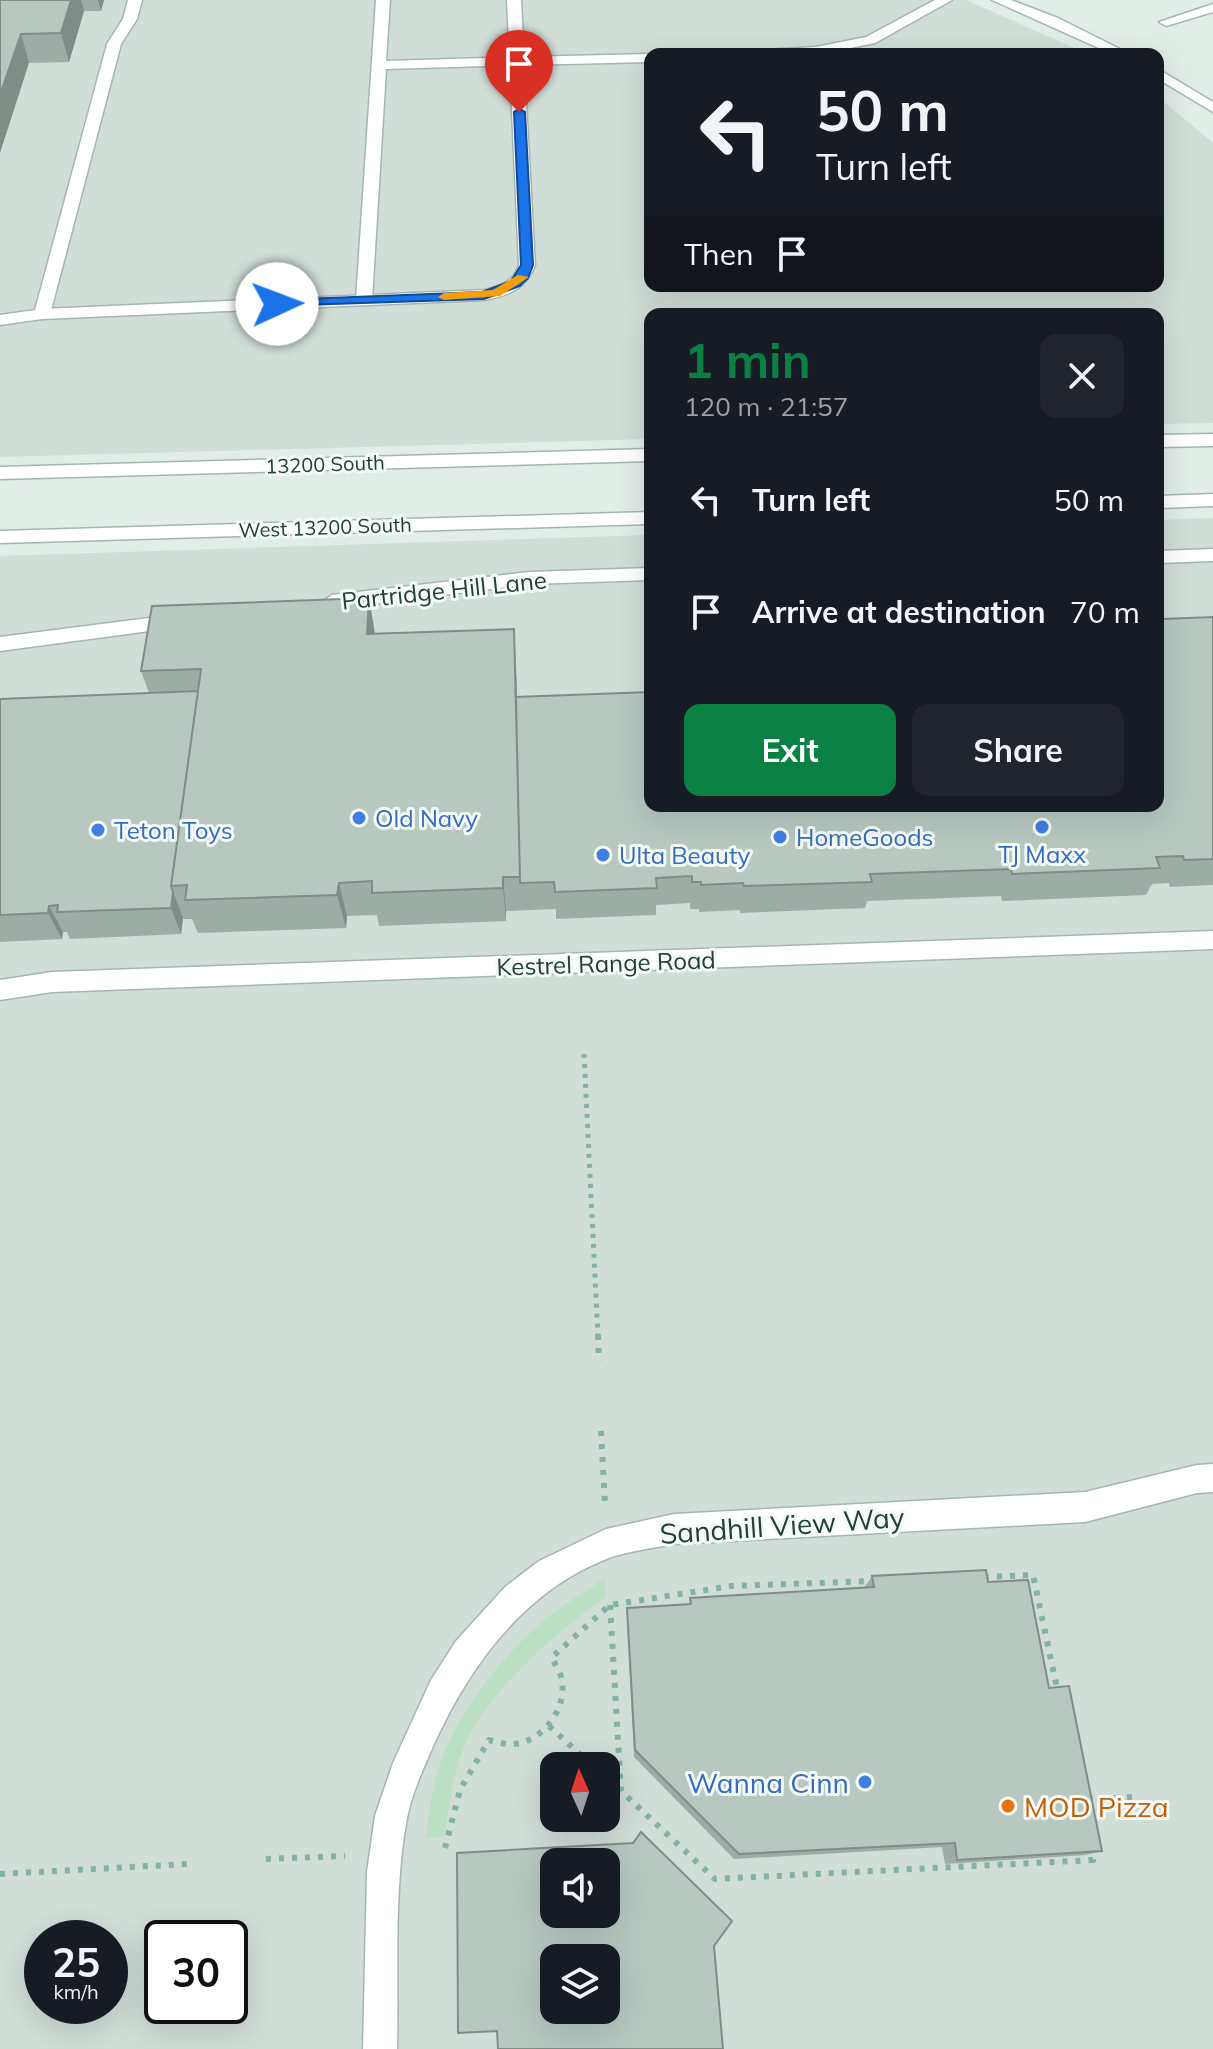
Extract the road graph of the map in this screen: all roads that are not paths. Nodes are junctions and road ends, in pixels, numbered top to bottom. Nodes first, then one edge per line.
1 (135, 0) edge
2 (383, 0) edge
3 (514, 0) edge
4 (945, 0) edge
5 (999, 0) edge
6 (1213, 8) edge
7 (1166, 22) dead end
8 (831, 48) edge
9 (1111, 48) edge
10 (644, 58) edge
11 (517, 61) junction
12 (378, 65) junction
13 (1164, 77) edge
14 (1213, 108) edge
15 (364, 300) junction
16 (42, 314) junction
17 (0, 320) edge
18 (1213, 440) edge
19 (1164, 441) edge
20 (644, 455) edge
21 (0, 473) edge
22 (1213, 500) edge
23 (1164, 502) edge
24 (644, 518) edge
25 (0, 537) edge
26 (1213, 555) edge
27 (1164, 557) edge
28 (644, 574) edge
29 (313, 605) edge
30 (193, 619) edge
31 (0, 644) edge
32 (1213, 940) edge
33 (0, 990) edge
34 (1213, 1478) edge
35 (380, 2049) edge

1 - 16 street
2 - 12 street
3 - 11 street
4 - 8 street
5 - 9 street
6 - 7 street
10 - 11 street
11 - 12 street
11 - 15 street
12 - 15 street
13 - 14 street
15 - 16 street
16 - 17 street
18 - 19 street
20 - 21 street, 13200 South
22 - 23 street
24 - 25 street, West 13200 South
26 - 27 street
28 - 29 street, Partridge Hill Lane
30 - 31 street
32 - 33 street, Kestrel Range Road
34 - 35 street, Sandhill View Way

